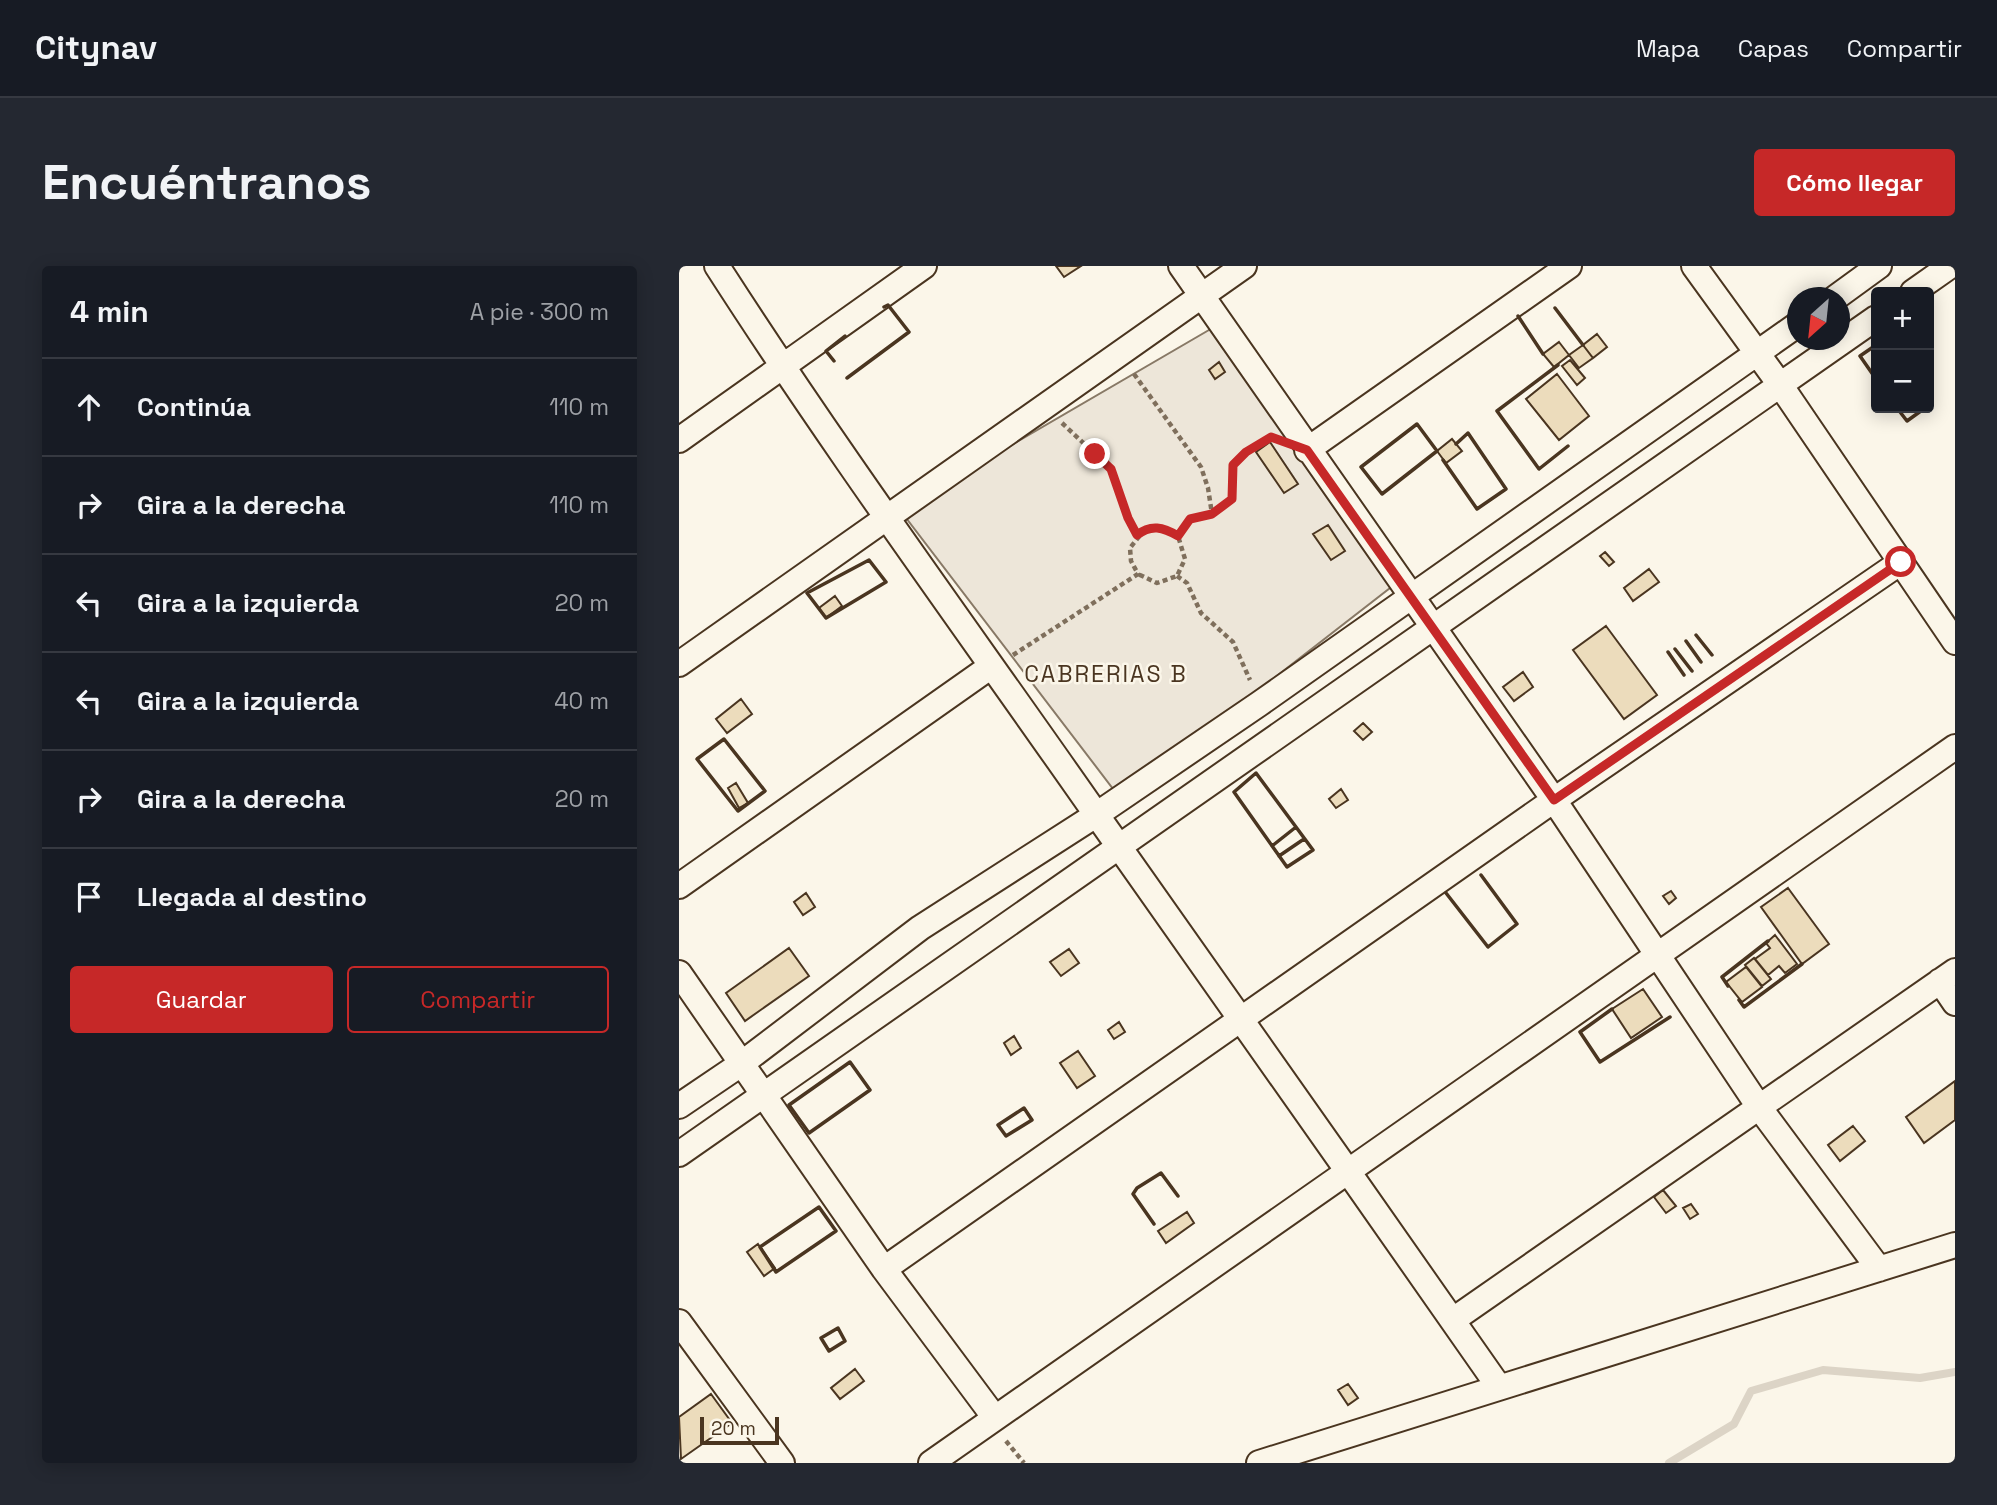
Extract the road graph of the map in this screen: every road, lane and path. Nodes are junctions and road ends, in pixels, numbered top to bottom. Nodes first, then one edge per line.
1 (717, 266) edge
2 (923, 266) edge
3 (1181, 266) edge
4 (1244, 266) edge
5 (1569, 266) edge
6 (1694, 266) edge
7 (1879, 266) edge
8 (1949, 266) edge
9 (1955, 275) edge
10 (1850, 287) edge
11 (1920, 287) edge
12 (1202, 296) junction
13 (1871, 322) edge
14 (1787, 332) edge
15 (1758, 353) junction
16 (1120, 354) junction
17 (781, 367) junction
18 (1781, 386) junction
19 (1051, 405) junction
20 (679, 440) edge
21 (1307, 450) junction
22 (1212, 514) junction
23 (887, 519) junction
24 (1137, 535) junction
25 (1178, 536) junction
26 (1901, 562) junction
27 (1137, 575) junction
28 (1177, 576) junction
29 (1411, 598) junction
30 (1433, 629) junction
31 (1955, 642) edge
32 (679, 664) edge
33 (990, 667) junction
34 (1259, 704) junction
35 (1955, 747) edge
36 (1554, 800) junction
37 (1097, 815) junction
38 (1119, 848) junction
39 (679, 886) edge
40 (1659, 955) junction
41 (679, 973) edge
42 (1947, 976) edge
43 (1955, 1003) edge
44 (1241, 1020) junction
45 (741, 1064) junction
46 (761, 1095) junction
47 (679, 1106) edge
48 (1759, 1107) junction
49 (679, 1154) edge
50 (1350, 1171) junction
51 (1955, 1245) edge
52 (884, 1269) junction
53 (1879, 1269) junction
54 (1453, 1320) junction
55 (679, 1322) edge
56 (1499, 1387) junction
57 (995, 1418) junction
58 (782, 1463) edge
59 (931, 1463) edge
60 (1259, 1463) edge

1 - 17 street
2 - 17 street
3 - 12 street
4 - 12 street
5 - 21 street
6 - 15 street
7 - 10 street
8 - 9 street
8 - 11 street
12 - 16 street
12 - 21 street
13 - 18 street
14 - 15 street
15 - 18 street
15 - 29 street
16 - 19 street
16 - 22 path
17 - 20 street
17 - 23 street
18 - 26 street
18 - 30 street
19 - 23 street
19 - 24 path
21 - 22 path
21 - 29 street
22 - 25 path
23 - 32 street
23 - 33 street
24 - 25 path
24 - 27 path
25 - 28 path
26 - 31 street
26 - 36 street
27 - 28 path
27 - 33 path
28 - 34 path
29 - 30 street
29 - 34 street
30 - 36 street
30 - 38 street
33 - 37 street
33 - 39 street
34 - 37 street
35 - 40 street
36 - 40 street
36 - 44 street
37 - 38 street
37 - 45 street
38 - 44 street
38 - 46 street
40 - 48 street
40 - 50 street
41 - 45 street
42 - 43 street
42 - 48 street
44 - 50 street
44 - 52 street
45 - 46 street
45 - 47 street
46 - 49 street
46 - 52 street
48 - 53 street
48 - 54 street
50 - 54 street
50 - 57 street
51 - 53 street
52 - 57 street
53 - 56 street
54 - 56 street
55 - 58 street
56 - 60 street
57 - 59 street

